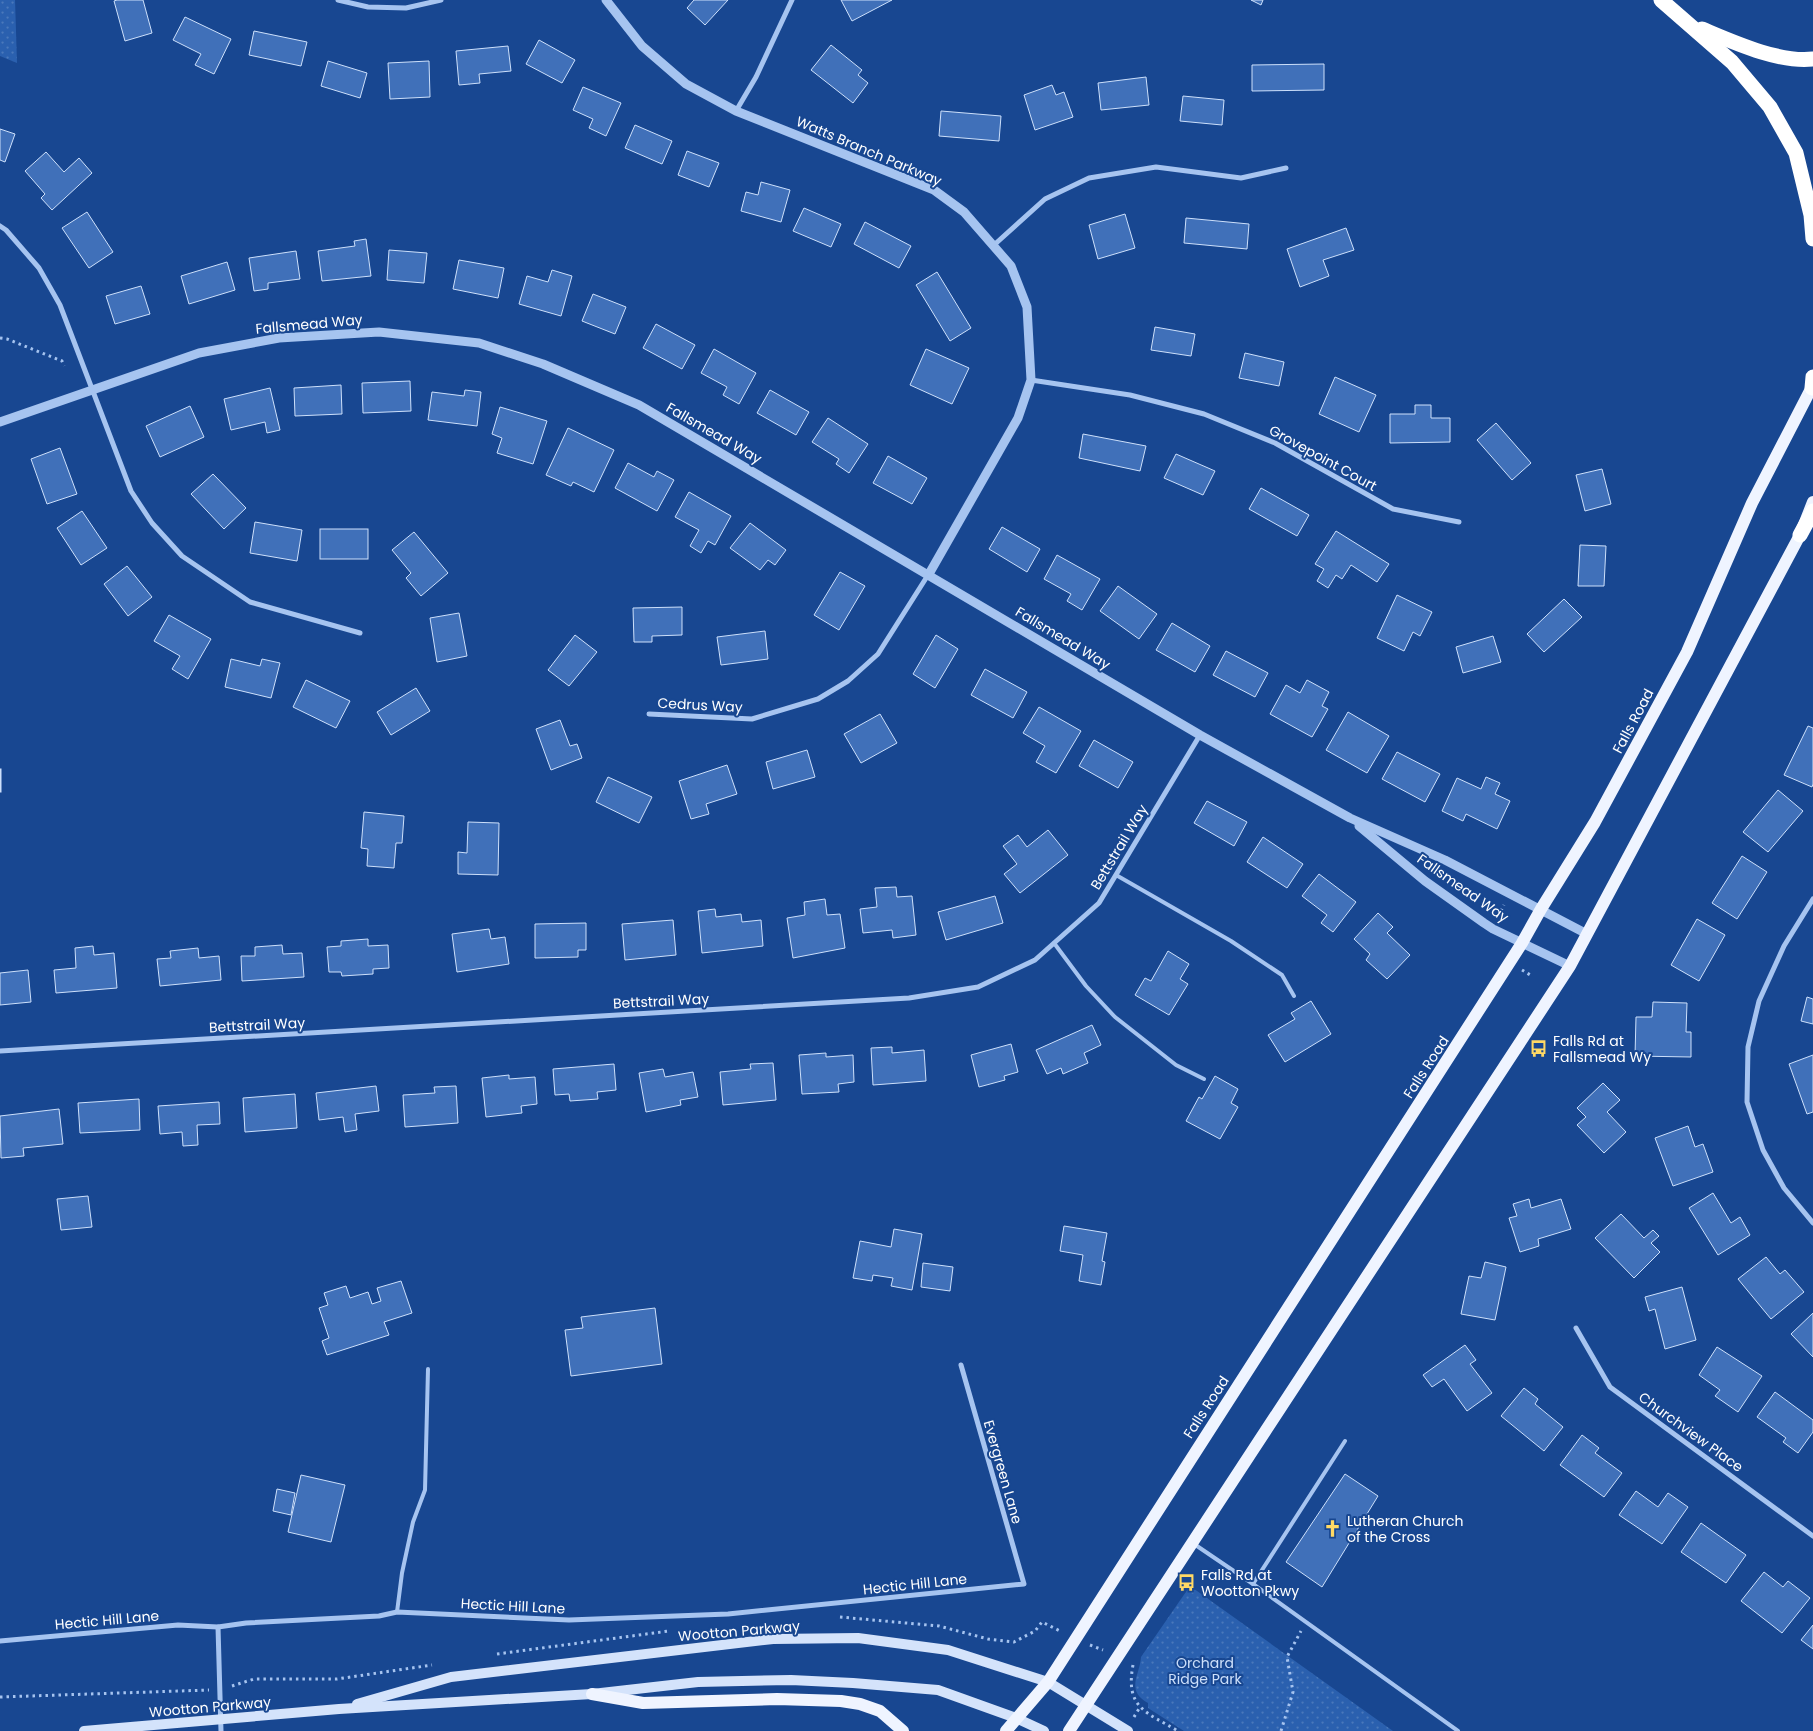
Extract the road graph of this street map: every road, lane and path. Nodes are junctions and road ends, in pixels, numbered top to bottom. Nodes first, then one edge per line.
1 (338, 0) edge
2 (441, 0) edge
3 (606, 0) edge
4 (792, 0) edge
5 (1661, 0) edge
6 (1691, 25) junction
7 (1813, 58) edge
8 (736, 111) junction
9 (1286, 168) dead end
10 (0, 226) edge
11 (1813, 239) edge
12 (994, 245) junction
13 (0, 338) edge
14 (64, 366) dead end
15 (1031, 380) junction
16 (1813, 384) edge
17 (92, 389) junction
18 (0, 422) edge
19 (1813, 502) edge
20 (1813, 511) edge
21 (1459, 522) dead end
22 (1800, 535) junction
23 (928, 574) junction
24 (360, 633) dead end
25 (649, 714) dead end
26 (1200, 734) junction
27 (1350, 818) junction
28 (1116, 875) junction
29 (1813, 900) edge
30 (1504, 904) dead end
31 (1541, 909) junction
32 (1497, 920) dead end
33 (1587, 934) junction
34 (1522, 943) junction
35 (1054, 944) junction
36 (1570, 966) junction
37 (1294, 996) dead end
38 (0, 1051) edge
39 (1204, 1079) dead end
40 (1813, 1223) edge
41 (1576, 1328) dead end
42 (961, 1365) dead end
43 (428, 1369) dead end
44 (1345, 1441) dead end
45 (1813, 1536) edge
46 (1192, 1543) junction
47 (1024, 1584) joint
48 (1252, 1584) junction
49 (397, 1612) junction
50 (1306, 1622) junction
51 (218, 1627) junction
52 (0, 1641) edge
53 (1048, 1682) junction
54 (592, 1694) junction
55 (1086, 1705) junction
56 (338, 1709) junction
57 (1016, 1718) junction
58 (220, 1720) junction
59 (84, 1731) edge
60 (221, 1731) edge
61 (903, 1731) edge
62 (1006, 1731) edge
63 (1044, 1731) edge
64 (1069, 1731) edge
65 (1128, 1731) edge
66 (1281, 1731) edge
67 (1458, 1731) edge

1 - 2 street
3 - 8 street, Watts Branch Parkway
4 - 8 street
5 - 6 highway
6 - 7 highway
6 - 11 highway
8 - 12 street, Watts Branch Parkway
9 - 12 street
10 - 17 street
12 - 15 street, Watts Branch Parkway
13 - 14 path
15 - 21 street, Grovepoint Court
15 - 23 street, Watts Branch Parkway
16 - 31 main road, Falls Road
17 - 18 street, Fallsmead Way
17 - 23 street, Fallsmead Way
17 - 24 street
19 - 22 main road
20 - 22 highway
22 - 33 main road
23 - 25 street, Cedrus Way
23 - 26 street, Fallsmead Way
26 - 27 street, Fallsmead Way
26 - 28 street, Bettstrail Way
27 - 31 street, Fallsmead Way
27 - 34 street, Fallsmead Way
28 - 35 street, Bettstrail Way
28 - 37 lane
29 - 40 street
30 - 32 path
31 - 33 street, Fallsmead Way
31 - 34 main road, Falls Road
33 - 36 main road
34 - 36 street, Fallsmead Way
34 - 53 main road, Falls Road
35 - 38 street, Bettstrail Way
35 - 39 lane
36 - 46 main road
41 - 45 street, Churchview Place
42 - 47 street, Evergreen Lane
43 - 49 lane
44 - 48 lane
46 - 48 lane
46 - 55 main road
47 - 49 street, Hectic Hill Lane
48 - 50 lane
49 - 51 street, Hectic Hill Lane
50 - 66 path
50 - 67 lane
51 - 52 street, Hectic Hill Lane
51 - 58 street
53 - 55 main road, Wootton Parkway
53 - 56 main road, Wootton Parkway
53 - 57 main road, Falls Road
54 - 56 main road, Wootton Parkway
54 - 57 main road, Wootton Parkway
54 - 61 main road
55 - 64 main road
55 - 65 main road, Wootton Parkway
56 - 58 main road, Wootton Parkway
57 - 62 main road, Falls Road
57 - 63 main road, Wootton Parkway
58 - 59 main road, Wootton Parkway
58 - 60 street

